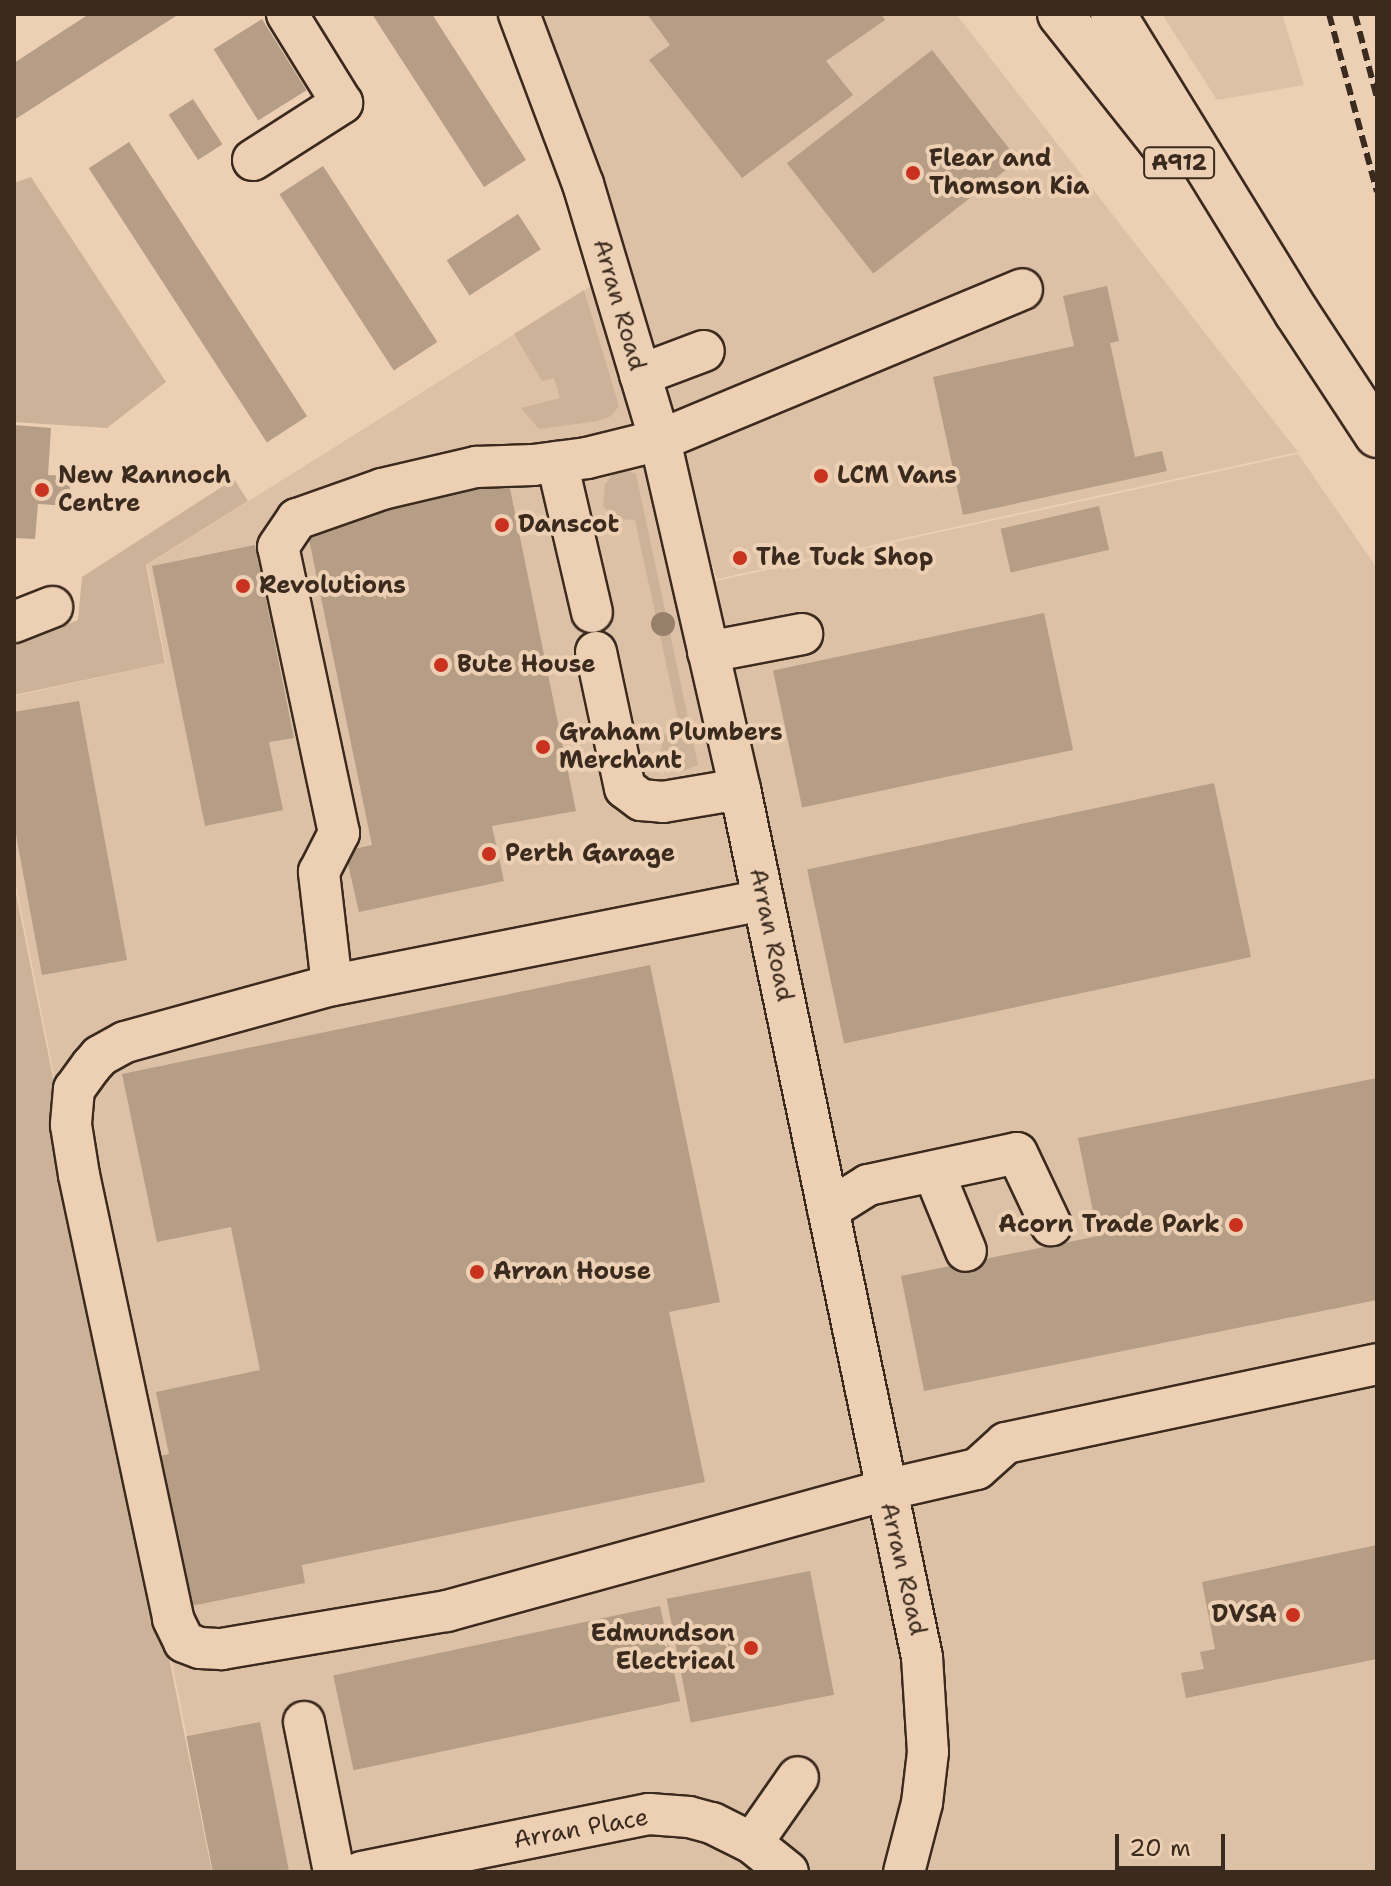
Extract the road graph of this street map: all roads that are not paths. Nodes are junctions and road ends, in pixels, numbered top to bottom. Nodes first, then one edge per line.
1 (287, 14) edge
2 (519, 14) edge
3 (1060, 14) edge
4 (1113, 14) edge
5 (253, 160) dead end
6 (1022, 289) dead end
7 (1297, 313) junction
8 (704, 351) dead end
9 (640, 375) junction
10 (1377, 435) edge
11 (660, 440) junction
12 (557, 462) junction
13 (52, 607) dead end
14 (592, 612) dead end
15 (14, 622) edge
16 (802, 634) dead end
17 (596, 652) dead end
18 (708, 652) junction
19 (740, 789) junction
20 (763, 900) junction
21 (332, 985) junction
22 (934, 1173) junction
23 (828, 1210) junction
24 (1051, 1225) dead end
25 (966, 1251) dead end
26 (1377, 1364) edge
27 (885, 1490) junction
28 (304, 1722) dead end
29 (798, 1777) dead end
30 (752, 1843) junction
31 (334, 1872) edge
32 (361, 1872) edge
33 (788, 1872) edge
34 (904, 1872) edge

1 - 5 street
2 - 9 street, Arran Road
3 - 7 main road, A912
4 - 7 main road, A912
6 - 11 street
7 - 10 main road, A912
8 - 9 street
9 - 11 street, Arran Road
11 - 12 street
11 - 18 street, Arran Road
12 - 14 street
12 - 21 street
13 - 15 street
16 - 18 street
17 - 19 street
18 - 19 street, Arran Road
19 - 20 street, Arran Road
20 - 21 street
20 - 23 street, Arran Road
21 - 27 street
22 - 23 street
22 - 24 street
22 - 25 street
23 - 27 street, Arran Road
26 - 27 street
27 - 34 street, Arran Road
28 - 31 street
29 - 30 street
30 - 32 street, Arran Place
30 - 33 street, Arran Place

